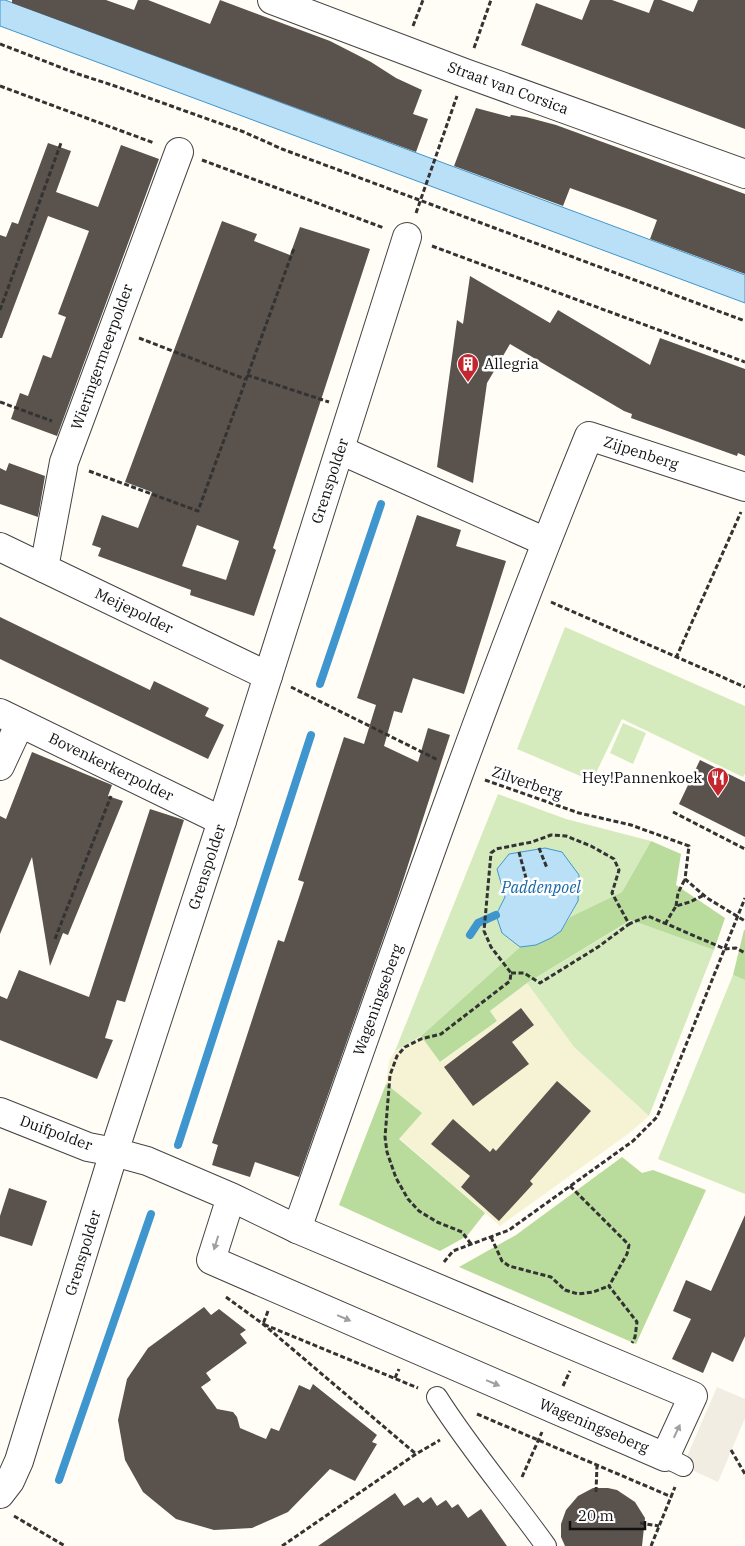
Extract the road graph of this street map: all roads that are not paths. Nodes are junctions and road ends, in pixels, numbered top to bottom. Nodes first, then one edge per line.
1 (272, 0) edge
2 (179, 152) dead end
3 (745, 174) edge
4 (407, 237) road end
5 (340, 450) junction
6 (743, 499) edge
7 (546, 542) junction
8 (0, 547) edge
9 (44, 568) junction
10 (268, 676) junction
11 (10, 718) edge
12 (0, 766) edge
13 (460, 771) joint
14 (222, 820) junction
15 (0, 1112) edge
16 (114, 1152) junction
17 (230, 1197) junction
18 (297, 1229) junction
19 (437, 1396) dead end
20 (5, 1503) edge
21 (546, 1546) edge

1 - 3 street, Straat van Corsica
2 - 9 street, Wieringermeerpolder
4 - 5 street, Grenspolder
5 - 7 street
5 - 10 street, Grenspolder
6 - 7 street, Zijpenberg
7 - 13 street, Zijpenberg
8 - 9 street, Meijepolder
9 - 10 street, Meijepolder
10 - 14 street, Grenspolder
11 - 12 street
11 - 14 street, Bovenkerkerpolder
13 - 18 street, Wageningseberg
14 - 16 street, Grenspolder
15 - 16 street, Duifpolder
16 - 17 street, Wageningseberg
16 - 20 street, Grenspolder
17 - 18 street, Wageningseberg
17 -> 18 street, Wageningseberg
19 - 21 street

